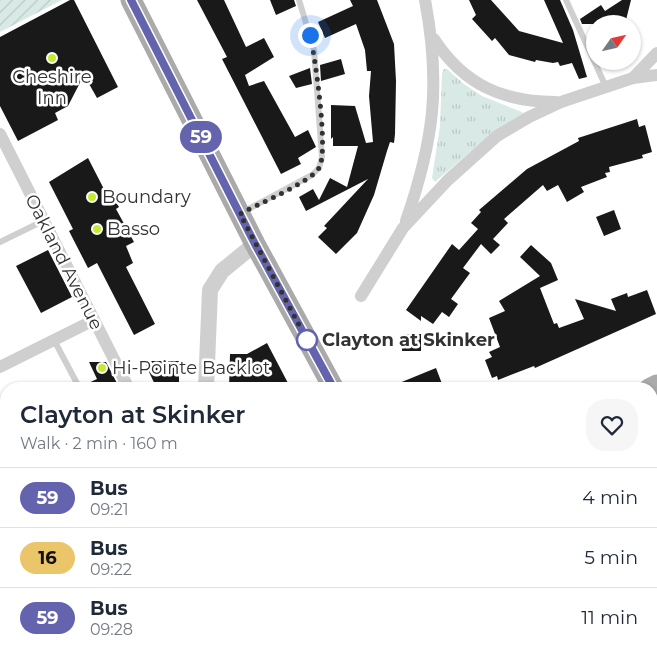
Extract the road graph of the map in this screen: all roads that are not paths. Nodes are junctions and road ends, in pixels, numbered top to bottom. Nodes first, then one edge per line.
1 (131, 0) edge
2 (299, 0) edge
3 (425, 0) edge
4 (566, 0) edge
5 (432, 37) junction
6 (657, 52) edge
7 (657, 75) edge
8 (633, 78) junction
9 (606, 87) junction
10 (561, 102) junction
11 (0, 134) edge
12 (240, 214) junction
13 (43, 221) junction
14 (403, 228) junction
15 (0, 242) edge
16 (255, 244) junction
17 (361, 296) dead end
18 (94, 320) junction
19 (54, 340) junction
20 (0, 367) edge
21 (76, 382) edge
22 (125, 382) edge
23 (206, 382) edge
24 (330, 382) edge

1 - 12 main road
2 - 12 lane
3 - 5 street
4 - 9 lane
5 - 10 street
5 - 14 street
6 - 8 street
7 - 8 street
8 - 9 street
9 - 10 street
10 - 14 street
11 - 13 street, Oakland Avenue
12 - 16 main road
13 - 15 lane
13 - 18 street, Oakland Avenue
14 - 17 street
16 - 23 street
16 - 24 main road
18 - 19 street
18 - 22 street, Oakland Avenue
19 - 20 street
19 - 21 lane

